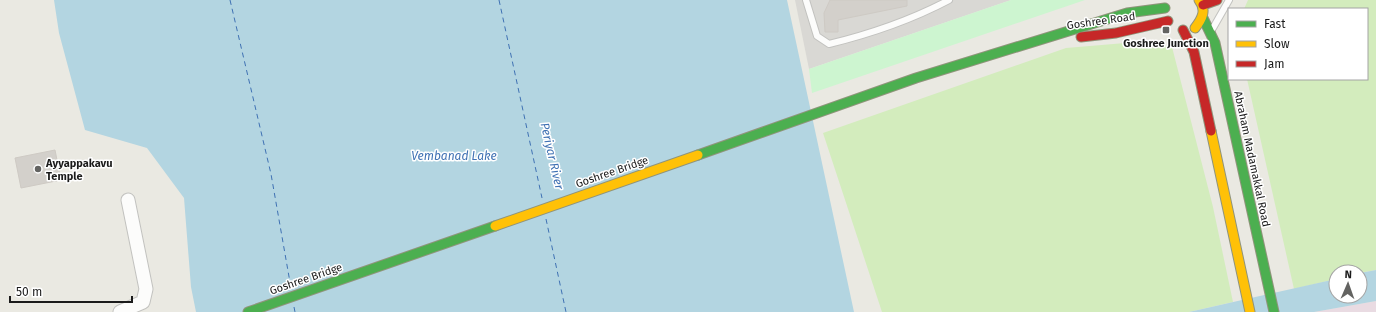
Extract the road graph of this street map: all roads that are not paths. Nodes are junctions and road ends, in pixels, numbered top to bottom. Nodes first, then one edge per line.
1 (806, 0) edge
2 (949, 0) edge
3 (1217, 0) edge
4 (1229, 0) edge
5 (1201, 3) edge
6 (1167, 4) edge
7 (1203, 18) junction
8 (1168, 21) junction
9 (1183, 30) junction
10 (1210, 33) junction
11 (1037, 41) junction
12 (916, 78) joint
13 (128, 200) dead end
14 (120, 312) edge
15 (248, 312) edge
16 (1250, 312) edge
17 (1274, 312) edge

1 - 2 lane
3 - 5 main road
4 - 10 lane
5 - 7 main road
6 - 8 main road
6 - 11 main road, Goshree Road
7 - 9 main road
7 - 10 main road, Abraham Madamakkal Road
8 - 9 main road
8 - 11 main road, Goshree Road
9 - 16 main road
10 - 17 main road, Abraham Madamakkal Road
11 - 12 main road, Goshree Road
12 - 15 main road, Goshree Bridge
13 - 14 street

